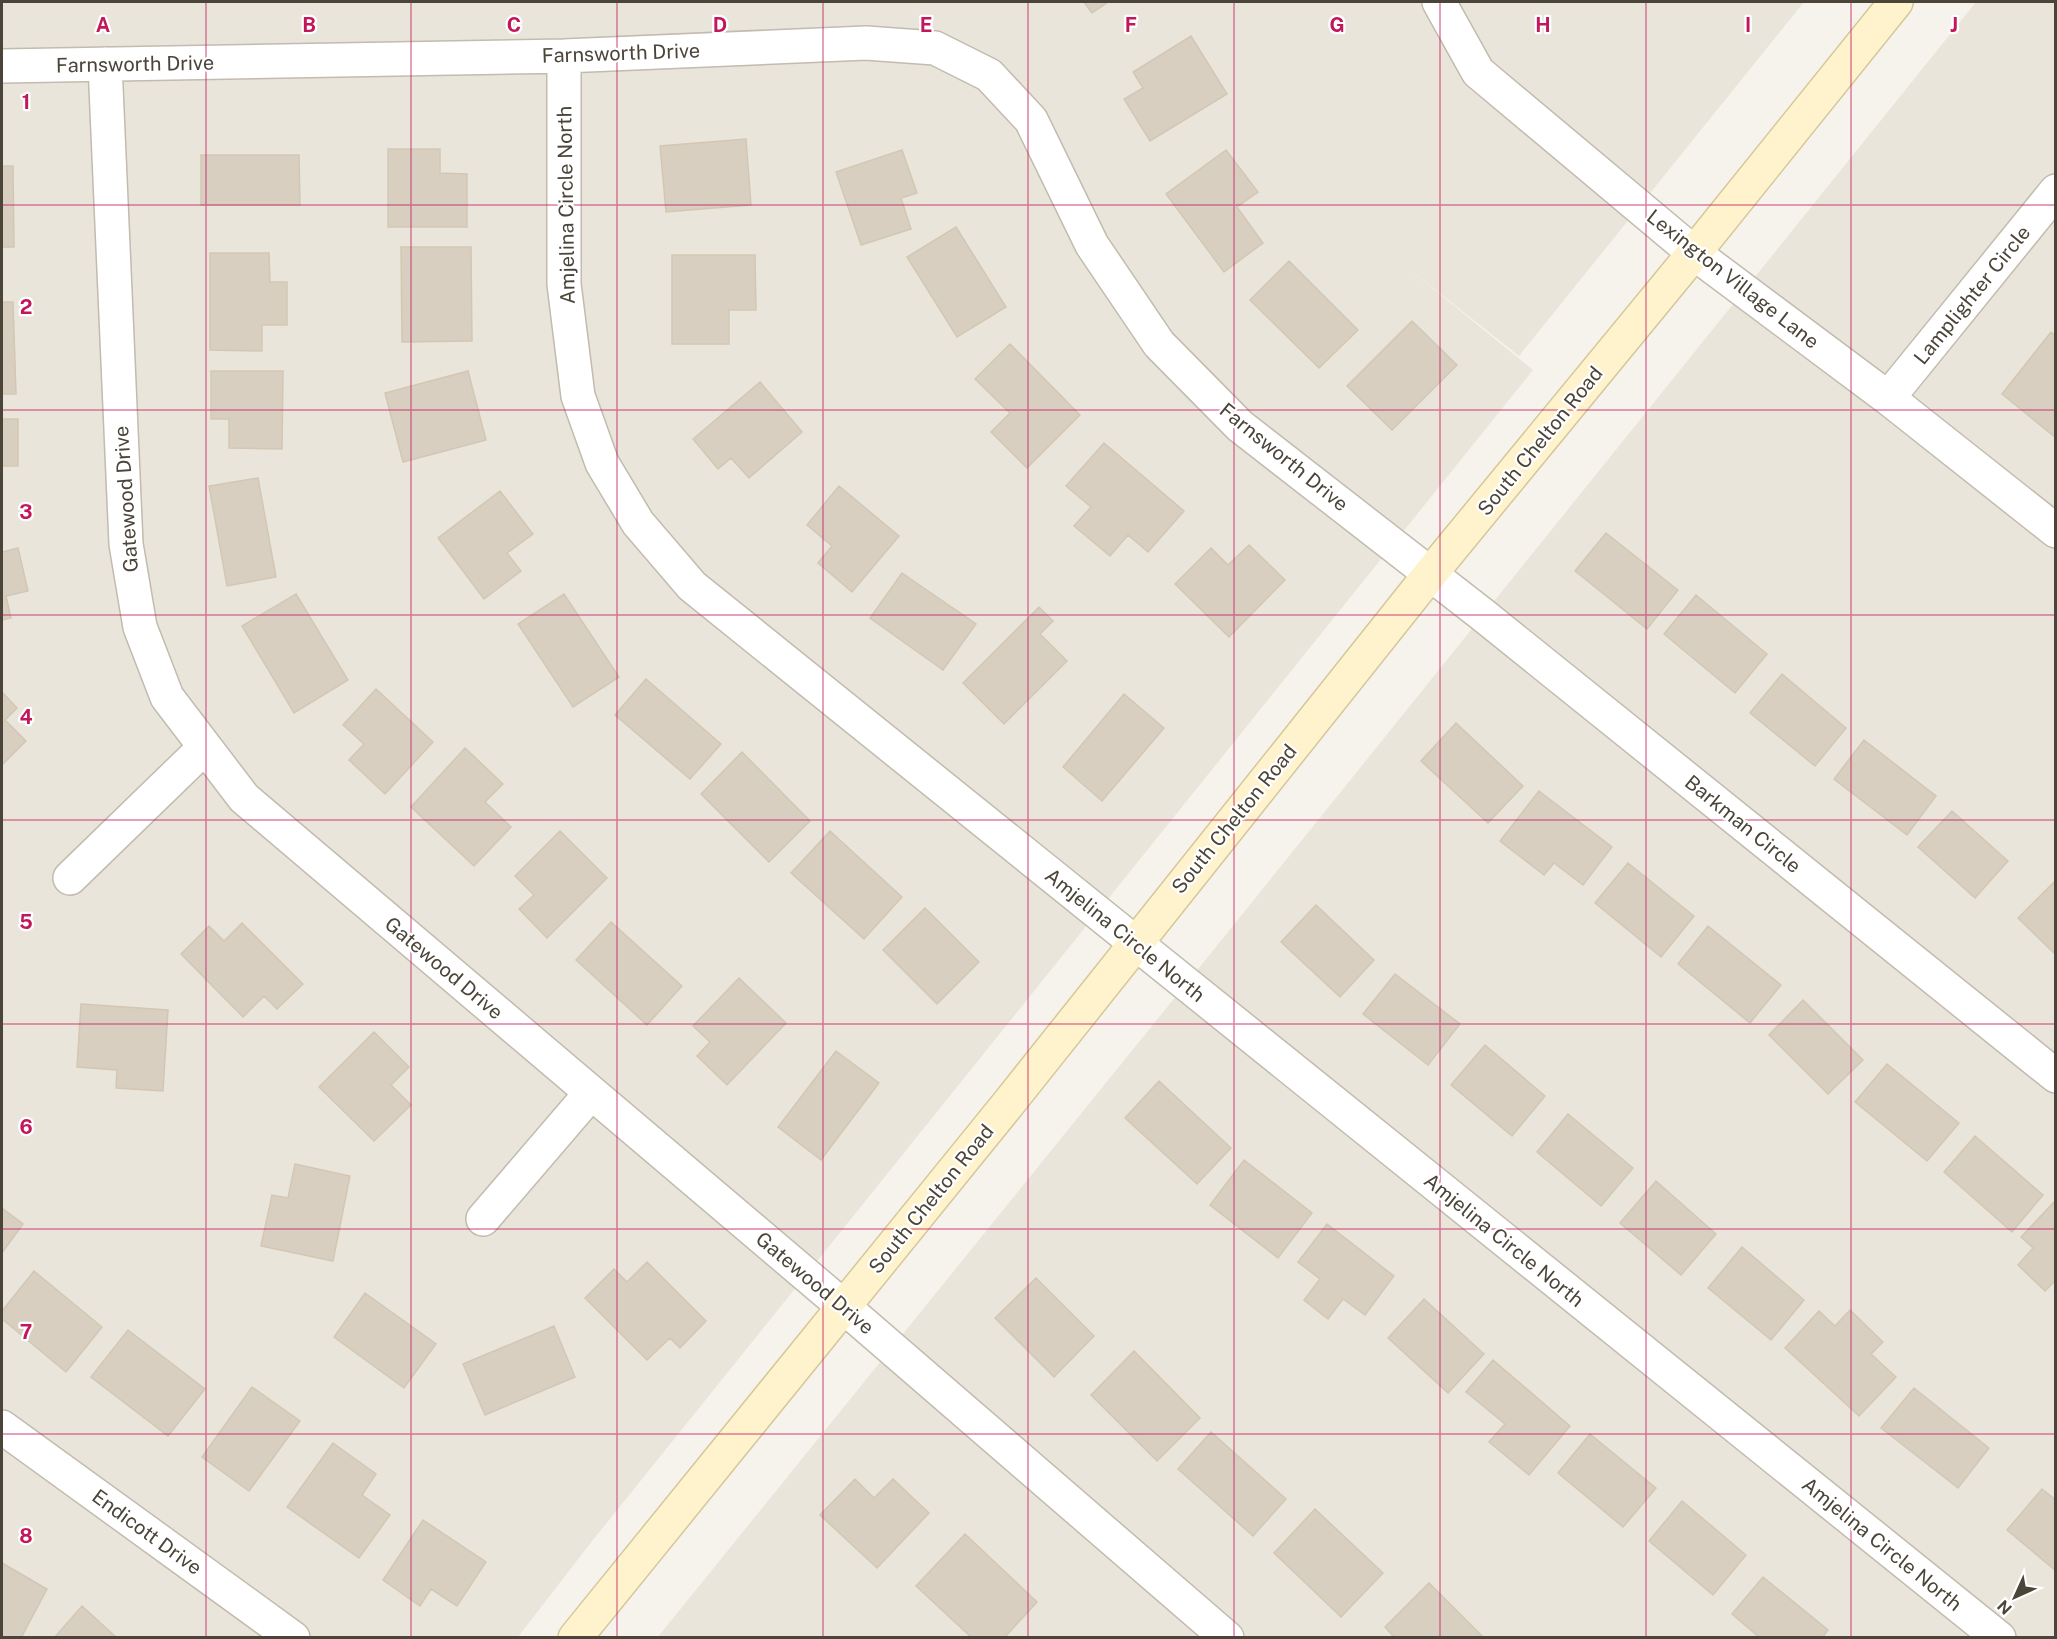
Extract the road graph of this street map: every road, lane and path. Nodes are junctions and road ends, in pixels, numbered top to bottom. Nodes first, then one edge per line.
1 (1439, 2) edge
2 (1896, 2) edge
3 (564, 56) junction
4 (105, 64) junction
5 (2, 66) edge
6 (2055, 191) edge
7 (1694, 253) junction
8 (1888, 398) junction
9 (2055, 531) edge
10 (1431, 573) junction
11 (204, 748) junction
12 (70, 878) dead end
13 (1134, 943) junction
14 (2055, 1076) edge
15 (591, 1093) junction
16 (483, 1219) dead end
17 (844, 1307) junction
18 (2, 1427) edge
19 (293, 1638) edge
20 (575, 1638) edge
21 (1227, 1638) edge
22 (1998, 1638) edge

1 - 7 street, Lexington Village Lane
2 - 7 main road, South Chelton Road
3 - 4 street, Farnsworth Drive
3 - 10 street, Farnsworth Drive
3 - 13 street, Amjelina Circle North
4 - 5 street, Farnsworth Drive
4 - 11 street, Gatewood Drive
6 - 8 street, Lamplighter Circle
7 - 8 street, Lexington Village Lane
7 - 10 main road, South Chelton Road
8 - 9 street, Lexington Village Lane
10 - 13 main road, South Chelton Road
10 - 14 street, Barkman Circle
11 - 12 street
11 - 15 street, Gatewood Drive
13 - 17 main road, South Chelton Road
13 - 22 street, Amjelina Circle North
15 - 16 street
15 - 17 street, Gatewood Drive
17 - 20 main road, South Chelton Road
17 - 21 street, Gatewood Drive
18 - 19 street, Endicott Drive

